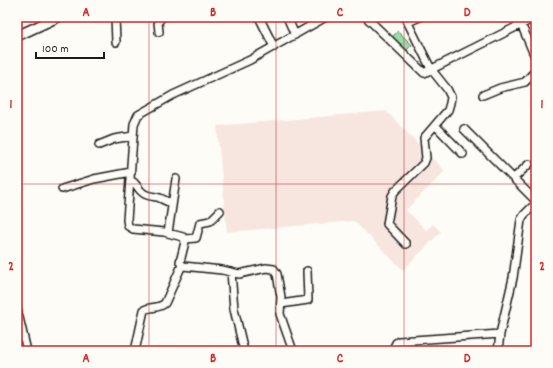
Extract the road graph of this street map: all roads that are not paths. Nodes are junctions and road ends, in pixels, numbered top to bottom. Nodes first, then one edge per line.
1 (58, 17) edge
2 (115, 17) edge
3 (162, 17) edge
4 (259, 17) edge
5 (287, 17) edge
6 (326, 17) edge
7 (366, 17) edge
8 (420, 17) edge
9 (518, 17) edge
10 (536, 17) edge
11 (317, 20) edge
12 (406, 20) edge
13 (521, 25) junction
14 (159, 32) dead end
15 (295, 35) junction
16 (17, 36) edge
17 (116, 42) dead end
18 (274, 48) junction
19 (534, 50) edge
20 (536, 59) edge
21 (431, 69) junction
22 (536, 70) edge
23 (483, 95) dead end
24 (435, 125) junction
25 (464, 129) dead end
26 (133, 136) junction
27 (99, 145) dead end
28 (463, 154) dead end
29 (529, 164) dead end
30 (131, 172) junction
31 (514, 178) junction
32 (176, 179) dead end
33 (130, 180) junction
34 (62, 189) dead end
35 (536, 202) edge
36 (172, 203) junction
37 (220, 212) dead end
38 (168, 233) junction
39 (185, 239) junction
40 (406, 244) dead end
41 (182, 265) junction
42 (307, 271) dead end
43 (231, 272) junction
44 (281, 304) junction
45 (17, 309) edge
46 (500, 334) junction
47 (27, 351) edge
48 (135, 351) edge
49 (244, 351) edge
50 (293, 351) edge
51 (392, 351) edge
52 (498, 351) edge

1 - 16 main road
2 - 17 street
3 - 14 street
4 - 18 street
5 - 15 street
6 - 11 street
7 - 21 street
8 - 12 street
9 - 13 street
10 - 13 street
11 - 15 street
12 - 21 street
13 - 19 street
13 - 21 street
15 - 18 street
18 - 26 street
19 - 20 street
21 - 24 street
22 - 23 street
24 - 28 street
24 - 40 street
25 - 31 street
26 - 27 street
26 - 30 street
29 - 31 street
30 - 33 street
30 - 34 street
31 - 35 street
32 - 36 street
33 - 36 street
33 - 38 street
35 - 46 street
36 - 38 street
37 - 39 street
38 - 39 street
39 - 41 street
41 - 43 street
41 - 48 street
42 - 44 street
43 - 44 street
43 - 49 street
44 - 50 street
45 - 47 street
46 - 51 street
46 - 52 street

